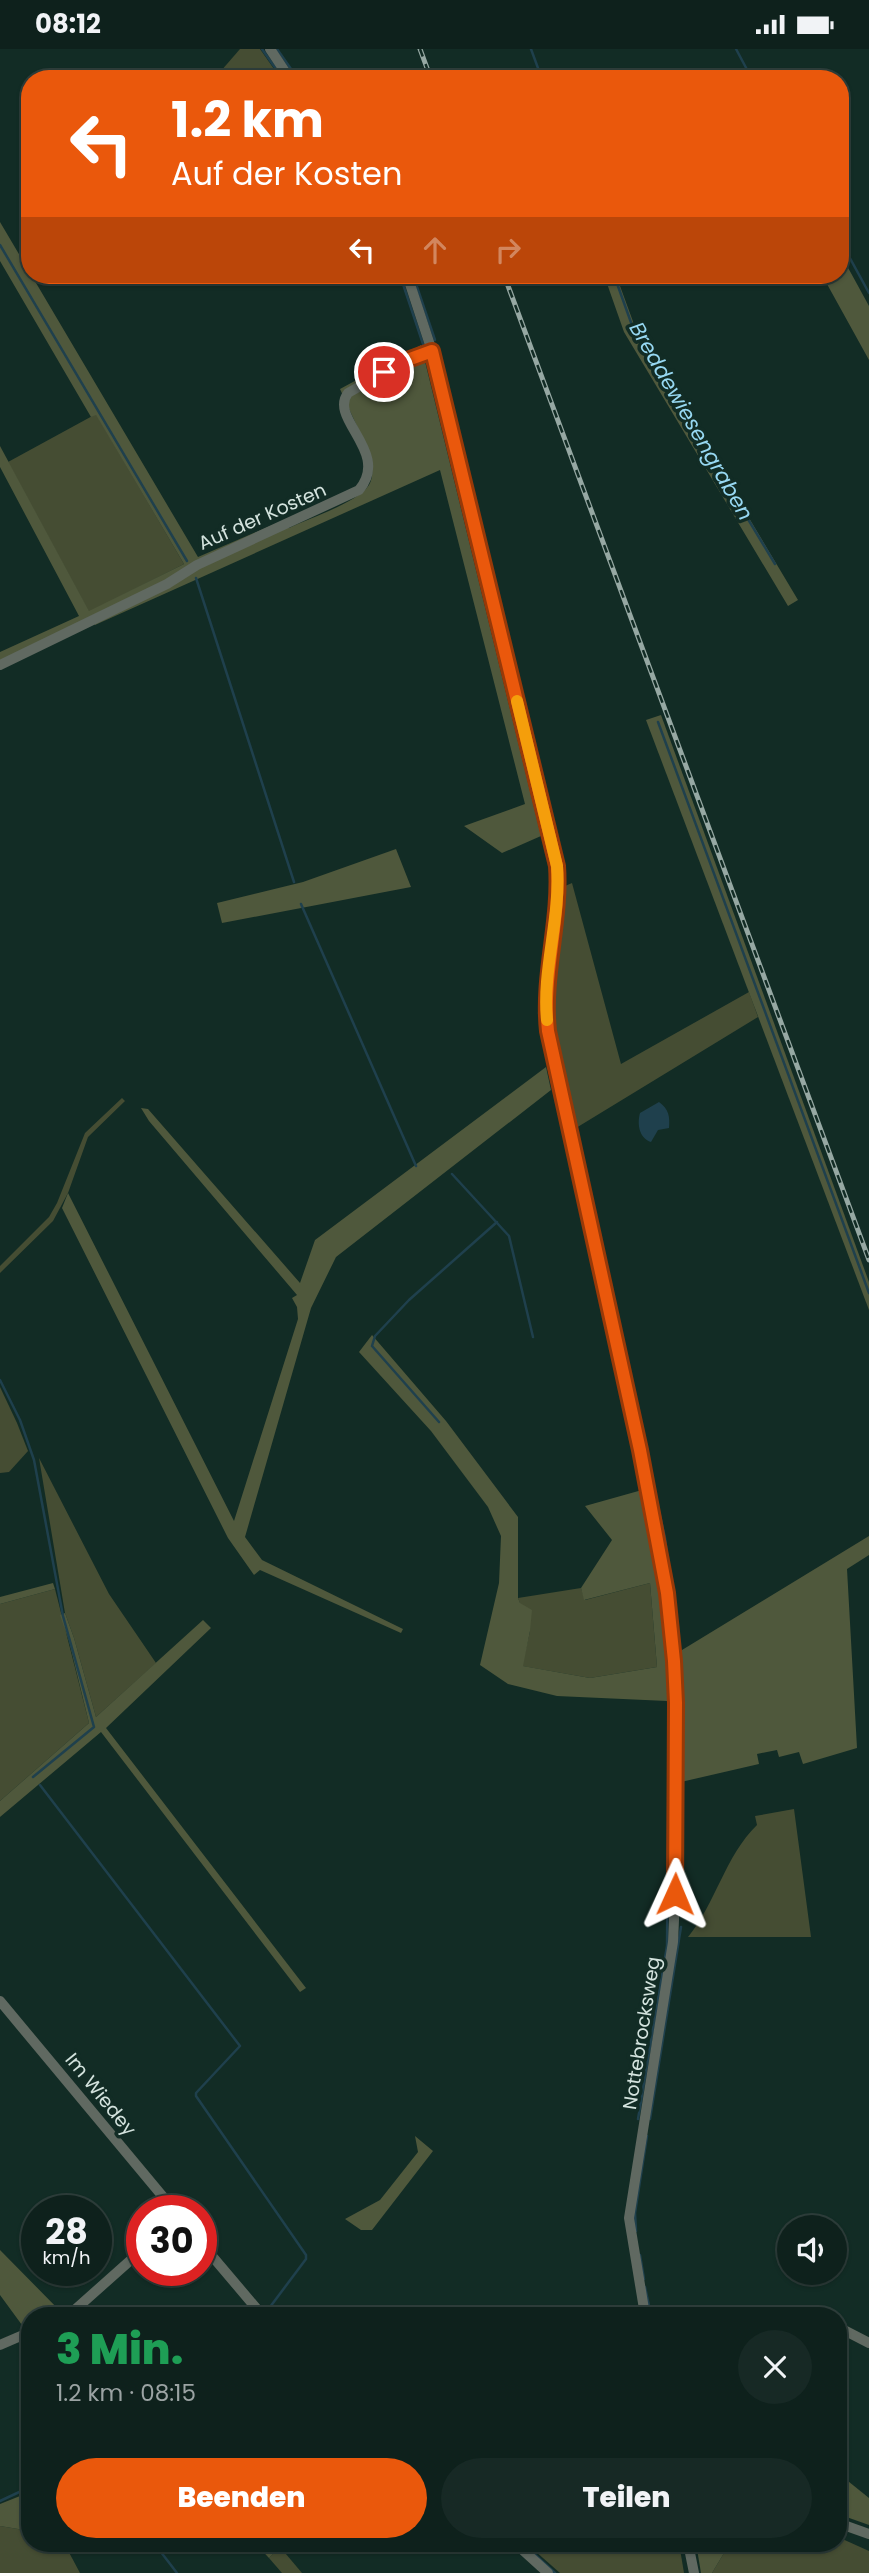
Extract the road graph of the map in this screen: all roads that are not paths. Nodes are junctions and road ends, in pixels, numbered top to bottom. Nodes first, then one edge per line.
1 (270, 49) edge
2 (284, 70) edge
3 (410, 284) edge
4 (432, 351) junction
5 (0, 664) edge
6 (0, 2001) edge
7 (162, 2195) edge
8 (217, 2262) edge
9 (126, 2265) edge
10 (78, 2307) edge
11 (255, 2307) edge
12 (644, 2307) edge
13 (847, 2331) edge
14 (21, 2336) edge
15 (868, 2340) edge
16 (0, 2344) edge
17 (847, 2526) edge
18 (869, 2535) edge
19 (525, 2552) edge
20 (690, 2552) edge
21 (548, 2573) edge
22 (694, 2573) edge

1 - 2 street
3 - 4 street, Nottebrocksweg
4 - 5 street, Auf der Kosten
4 - 12 street, Nottebrocksweg
6 - 7 street, Im Wiedey
8 - 11 street
9 - 10 street
13 - 15 street
14 - 16 street
17 - 18 street
19 - 21 street
20 - 22 street

